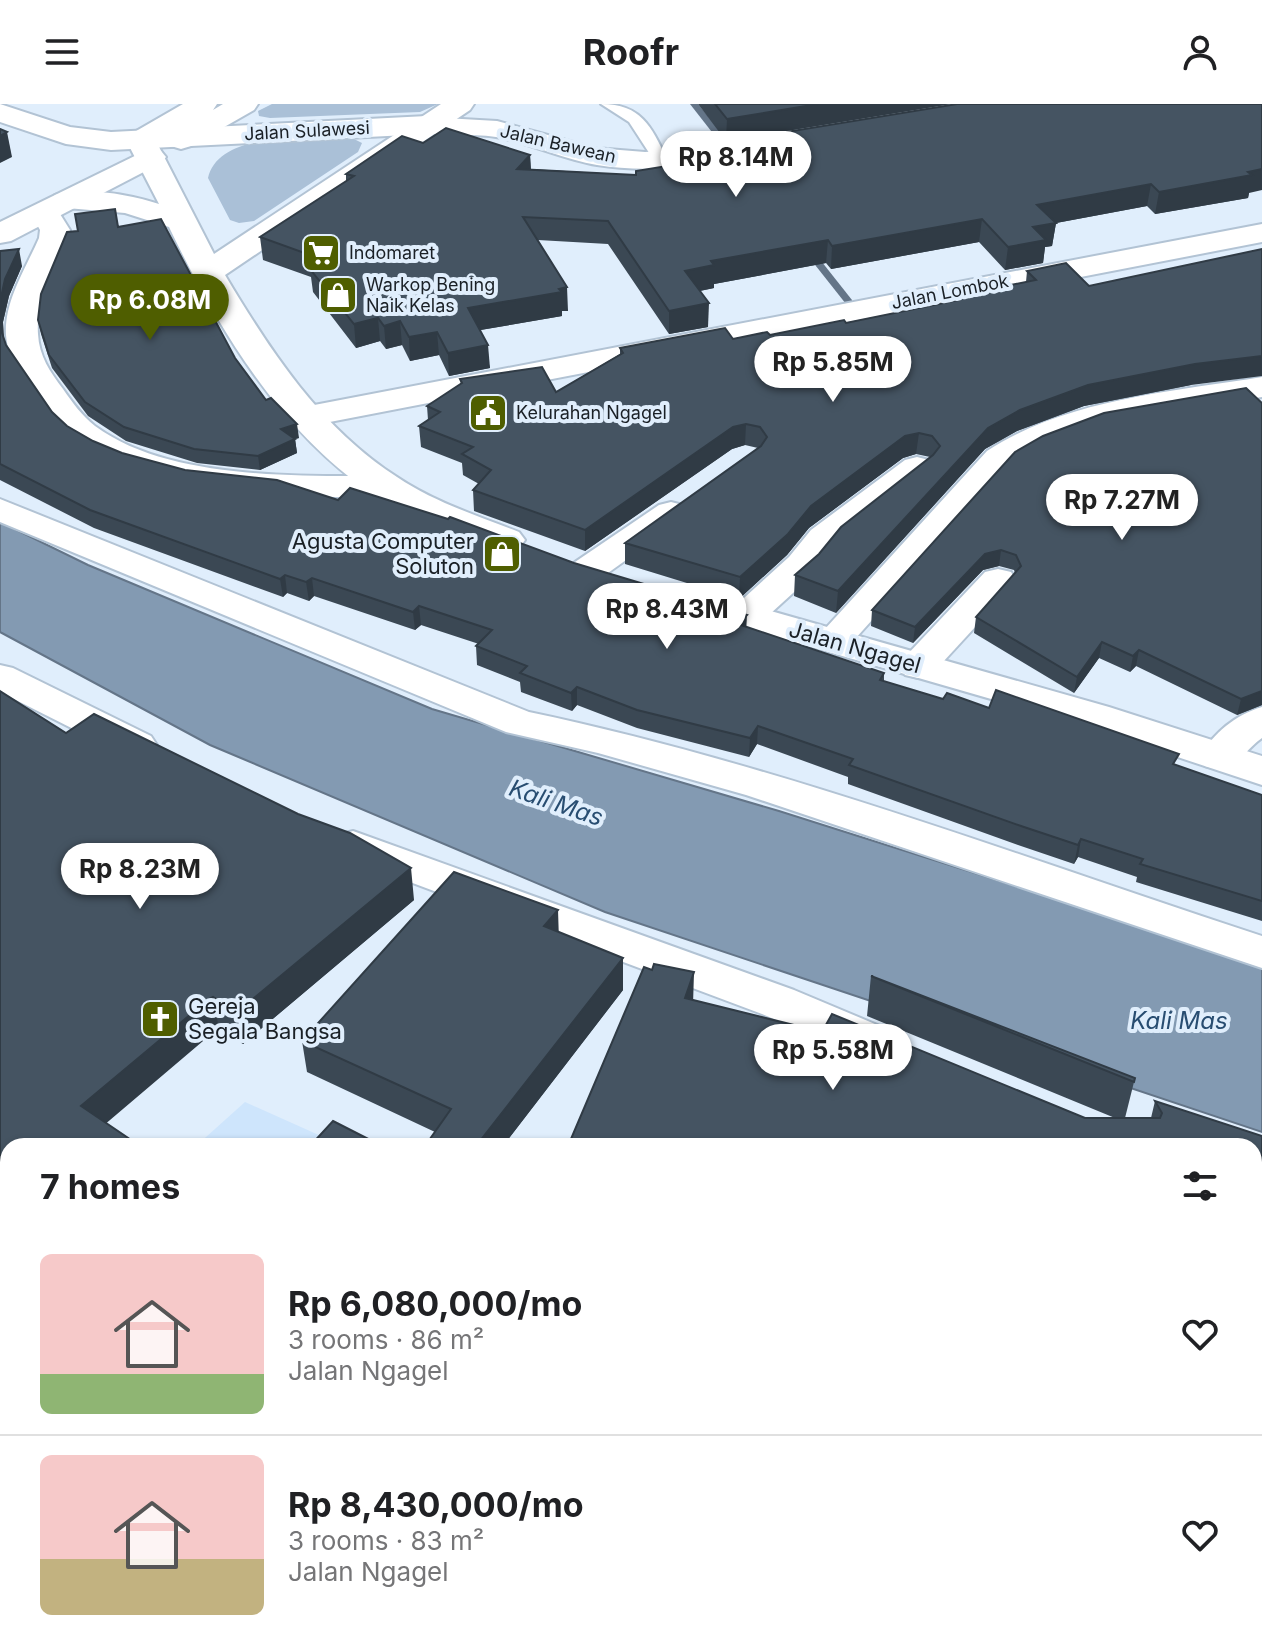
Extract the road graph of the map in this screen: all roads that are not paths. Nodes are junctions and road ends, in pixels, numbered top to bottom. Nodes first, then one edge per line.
1 (203, 104) edge
2 (244, 104) edge
3 (460, 104) edge
4 (608, 104) edge
5 (0, 113) edge
6 (427, 125) junction
7 (66, 135) junction
8 (187, 137) junction
9 (818, 137) edge
10 (146, 149) junction
11 (660, 159) junction
12 (88, 166) junction
13 (56, 207) junction
14 (0, 210) edge
15 (180, 220) junction
16 (1262, 233) edge
17 (0, 234) edge
18 (208, 272) junction
19 (1262, 387) edge
20 (309, 416) junction
21 (917, 467) edge
22 (386, 486) junction
23 (696, 493) edge
24 (0, 509) edge
25 (588, 570) junction
26 (998, 580) dead end
27 (746, 616) junction
28 (833, 641) junction
29 (918, 666) junction
30 (0, 677) edge
31 (1262, 720) edge
32 (1219, 757) junction
33 (177, 764) edge
34 (1262, 771) edge
35 (319, 833) edge
36 (1262, 952) edge
37 (909, 1056) edge

1 - 10 main road
2 - 8 main road
3 - 6 main road, Jalan Sulawesi
4 - 11 lane
5 - 7 main road
6 - 8 main road, Jalan Sulawesi
6 - 11 street, Jalan Bawean
6 - 18 main road, Jalan Sulawesi
7 - 10 main road
7 - 12 main road
8 - 10 main road
9 - 11 street, Jalan Bawean
10 - 12 main road
10 - 13 main road
10 - 15 main road, Jalan Ngagel
12 - 14 main road
13 - 15 main road
13 - 17 main road
13 - 22 street
15 - 18 main road, Jalan Ngagel
16 - 20 street, Jalan Lombok
18 - 20 main road, Jalan Ngagel
19 - 28 street
20 - 22 main road, Jalan Ngagel
21 - 27 street
22 - 25 main road, Jalan Ngagel
23 - 25 street
24 - 36 street
25 - 27 main road, Jalan Ngagel
26 - 29 street
27 - 28 main road, Jalan Ngagel
28 - 29 main road, Jalan Ngagel
29 - 32 main road, Jalan Ngagel
30 - 33 street
31 - 32 street
32 - 34 main road, Jalan Ngagel
35 - 37 street

